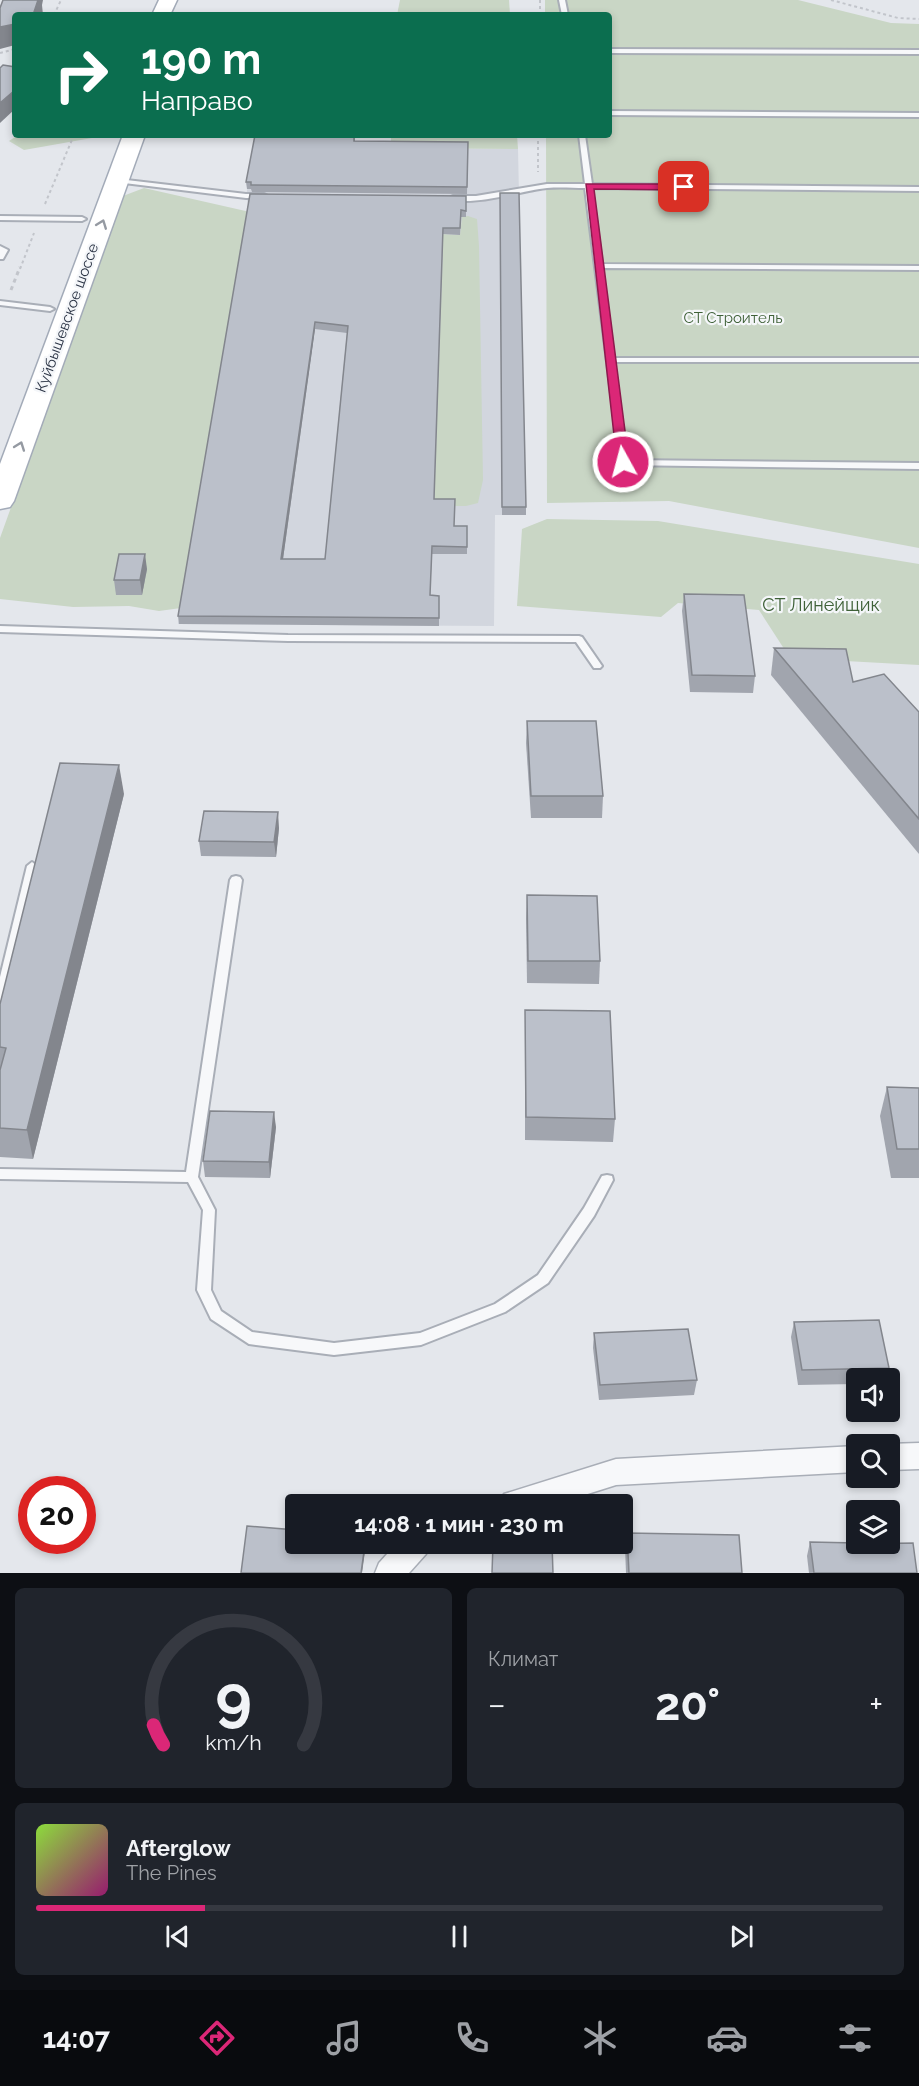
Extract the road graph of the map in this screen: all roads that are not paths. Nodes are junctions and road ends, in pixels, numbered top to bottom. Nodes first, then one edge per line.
1 (612, 51) edge
2 (919, 52) edge
3 (612, 113) edge
4 (919, 115) edge
5 (115, 138) edge
6 (133, 138) edge
7 (582, 138) edge
8 (118, 181) junction
9 (589, 186) junction
10 (919, 189) edge
11 (270, 196) edge
12 (440, 198) edge
13 (0, 218) edge
14 (82, 219) junction
15 (0, 248) edge
16 (0, 257) edge
17 (599, 266) junction
18 (919, 268) edge
19 (3, 303) edge
20 (50, 309) junction
21 (610, 360) junction
22 (919, 360) edge
23 (0, 440) edge
24 (919, 466) edge
25 (0, 501) edge
26 (0, 629) edge
27 (597, 666) dead end
28 (32, 866) edge
29 (236, 880) dead end
30 (0, 1002) edge
31 (0, 1174) edge
32 (192, 1177) junction
33 (607, 1180) dead end
34 (919, 1456) edge
35 (900, 1457) edge
36 (846, 1460) edge
37 (546, 1494) edge
38 (406, 1554) edge
39 (390, 1573) edge

1 - 2 lane
3 - 4 lane
5 - 14 main road, Куйбышевское шоссе
6 - 8 main road, Куйбышевское шоссе
7 - 9 lane
8 - 11 lane
25 -> 8 main road, Куйбышевское шоссе
9 - 10 lane
9 - 12 lane
9 - 17 lane
13 - 14 lane
14 - 20 main road, Куйбышевское шоссе
15 - 16 lane
17 - 18 lane
17 - 21 lane
19 - 20 lane
20 - 23 main road, Куйбышевское шоссе
21 - 22 lane
21 - 24 lane
26 - 27 lane
28 - 30 lane
29 - 32 lane
31 - 32 lane
32 - 33 lane
34 - 35 street
36 - 37 street
38 - 39 street

